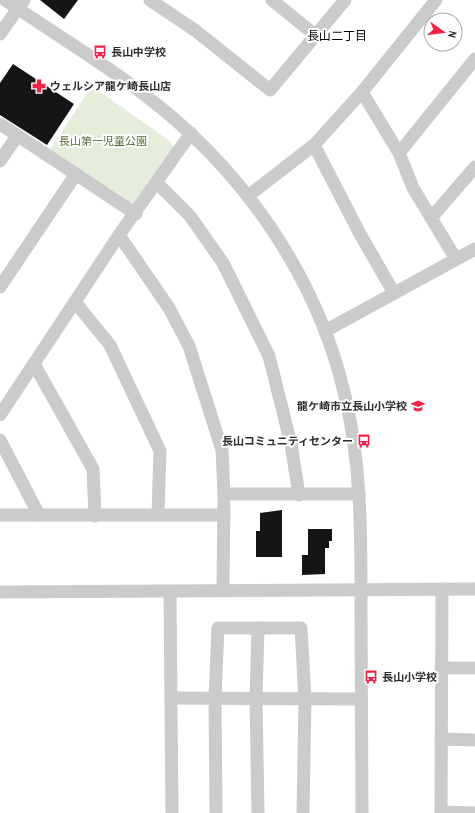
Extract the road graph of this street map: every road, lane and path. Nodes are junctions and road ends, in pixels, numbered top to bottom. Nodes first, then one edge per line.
1 (5, 0) edge
2 (150, 0) edge
3 (272, 0) edge
4 (345, 0) edge
5 (436, 0) edge
6 (21, 4) edge
7 (0, 34) edge
8 (315, 35) junction
9 (475, 60) edge
10 (362, 92) junction
11 (0, 124) edge
12 (191, 133) junction
13 (17, 136) junction
14 (314, 145) junction
15 (398, 153) junction
16 (0, 161) edge
17 (475, 167) edge
18 (76, 174) junction
19 (157, 183) junction
20 (248, 196) junction
21 (136, 214) junction
22 (431, 218) junction
23 (119, 235) junction
24 (475, 249) edge
25 (456, 259) junction
26 (0, 287) edge
27 (394, 293) junction
28 (75, 302) junction
29 (325, 331) junction
30 (34, 364) junction
31 (0, 415) edge
32 (0, 440) edge
33 (224, 494) junction
34 (360, 494) junction
35 (299, 495) junction
36 (158, 514) junction
37 (0, 515) edge
38 (39, 515) junction
39 (224, 515) junction
40 (95, 516) junction
41 (442, 589) junction
42 (475, 589) edge
43 (223, 590) junction
44 (361, 591) junction
45 (0, 592) edge
46 (170, 592) junction
47 (258, 628) junction
48 (441, 668) junction
49 (475, 668) edge
50 (171, 698) junction
51 (215, 698) junction
52 (256, 698) junction
53 (304, 699) junction
54 (362, 699) junction
55 (441, 740) junction
56 (475, 740) edge
57 (172, 813) edge
58 (216, 813) edge
59 (258, 813) edge
60 (303, 813) edge
61 (362, 813) edge
62 (441, 813) edge
63 (475, 813) edge

1 - 6 street
2 - 8 street
3 - 8 street
4 - 8 street
5 - 10 street
6 - 7 street
6 - 12 street
9 - 15 street
10 - 14 street
10 - 15 street
11 - 13 street
12 - 19 street
12 - 20 street
13 - 16 street
13 - 18 street
14 - 20 street
14 - 27 street
15 - 22 street
17 - 22 street
18 - 21 street
18 - 26 street
19 - 21 street
19 - 35 street
20 - 29 street
21 - 23 street
22 - 25 street
23 - 28 street
23 - 33 street
24 - 25 street
25 - 27 street
27 - 29 street
28 - 30 street
28 - 36 street
29 - 34 street
30 - 31 street
30 - 40 street
32 - 38 street
33 - 35 street
33 - 39 street
34 - 35 street
34 - 44 street
36 - 39 street
36 - 40 street
37 - 38 street
38 - 40 street
39 - 43 street
41 - 42 street
41 - 44 street
41 - 48 street
43 - 44 street
43 - 46 street
44 - 54 street
45 - 46 street
46 - 50 street
47 - 51 street
47 - 52 street
47 - 53 street
48 - 49 street
48 - 55 street
50 - 51 street
50 - 57 street
51 - 52 street
51 - 58 street
52 - 53 street
52 - 59 street
53 - 54 street
53 - 60 street
54 - 61 street
55 - 56 street
55 - 62 street
62 - 63 street

